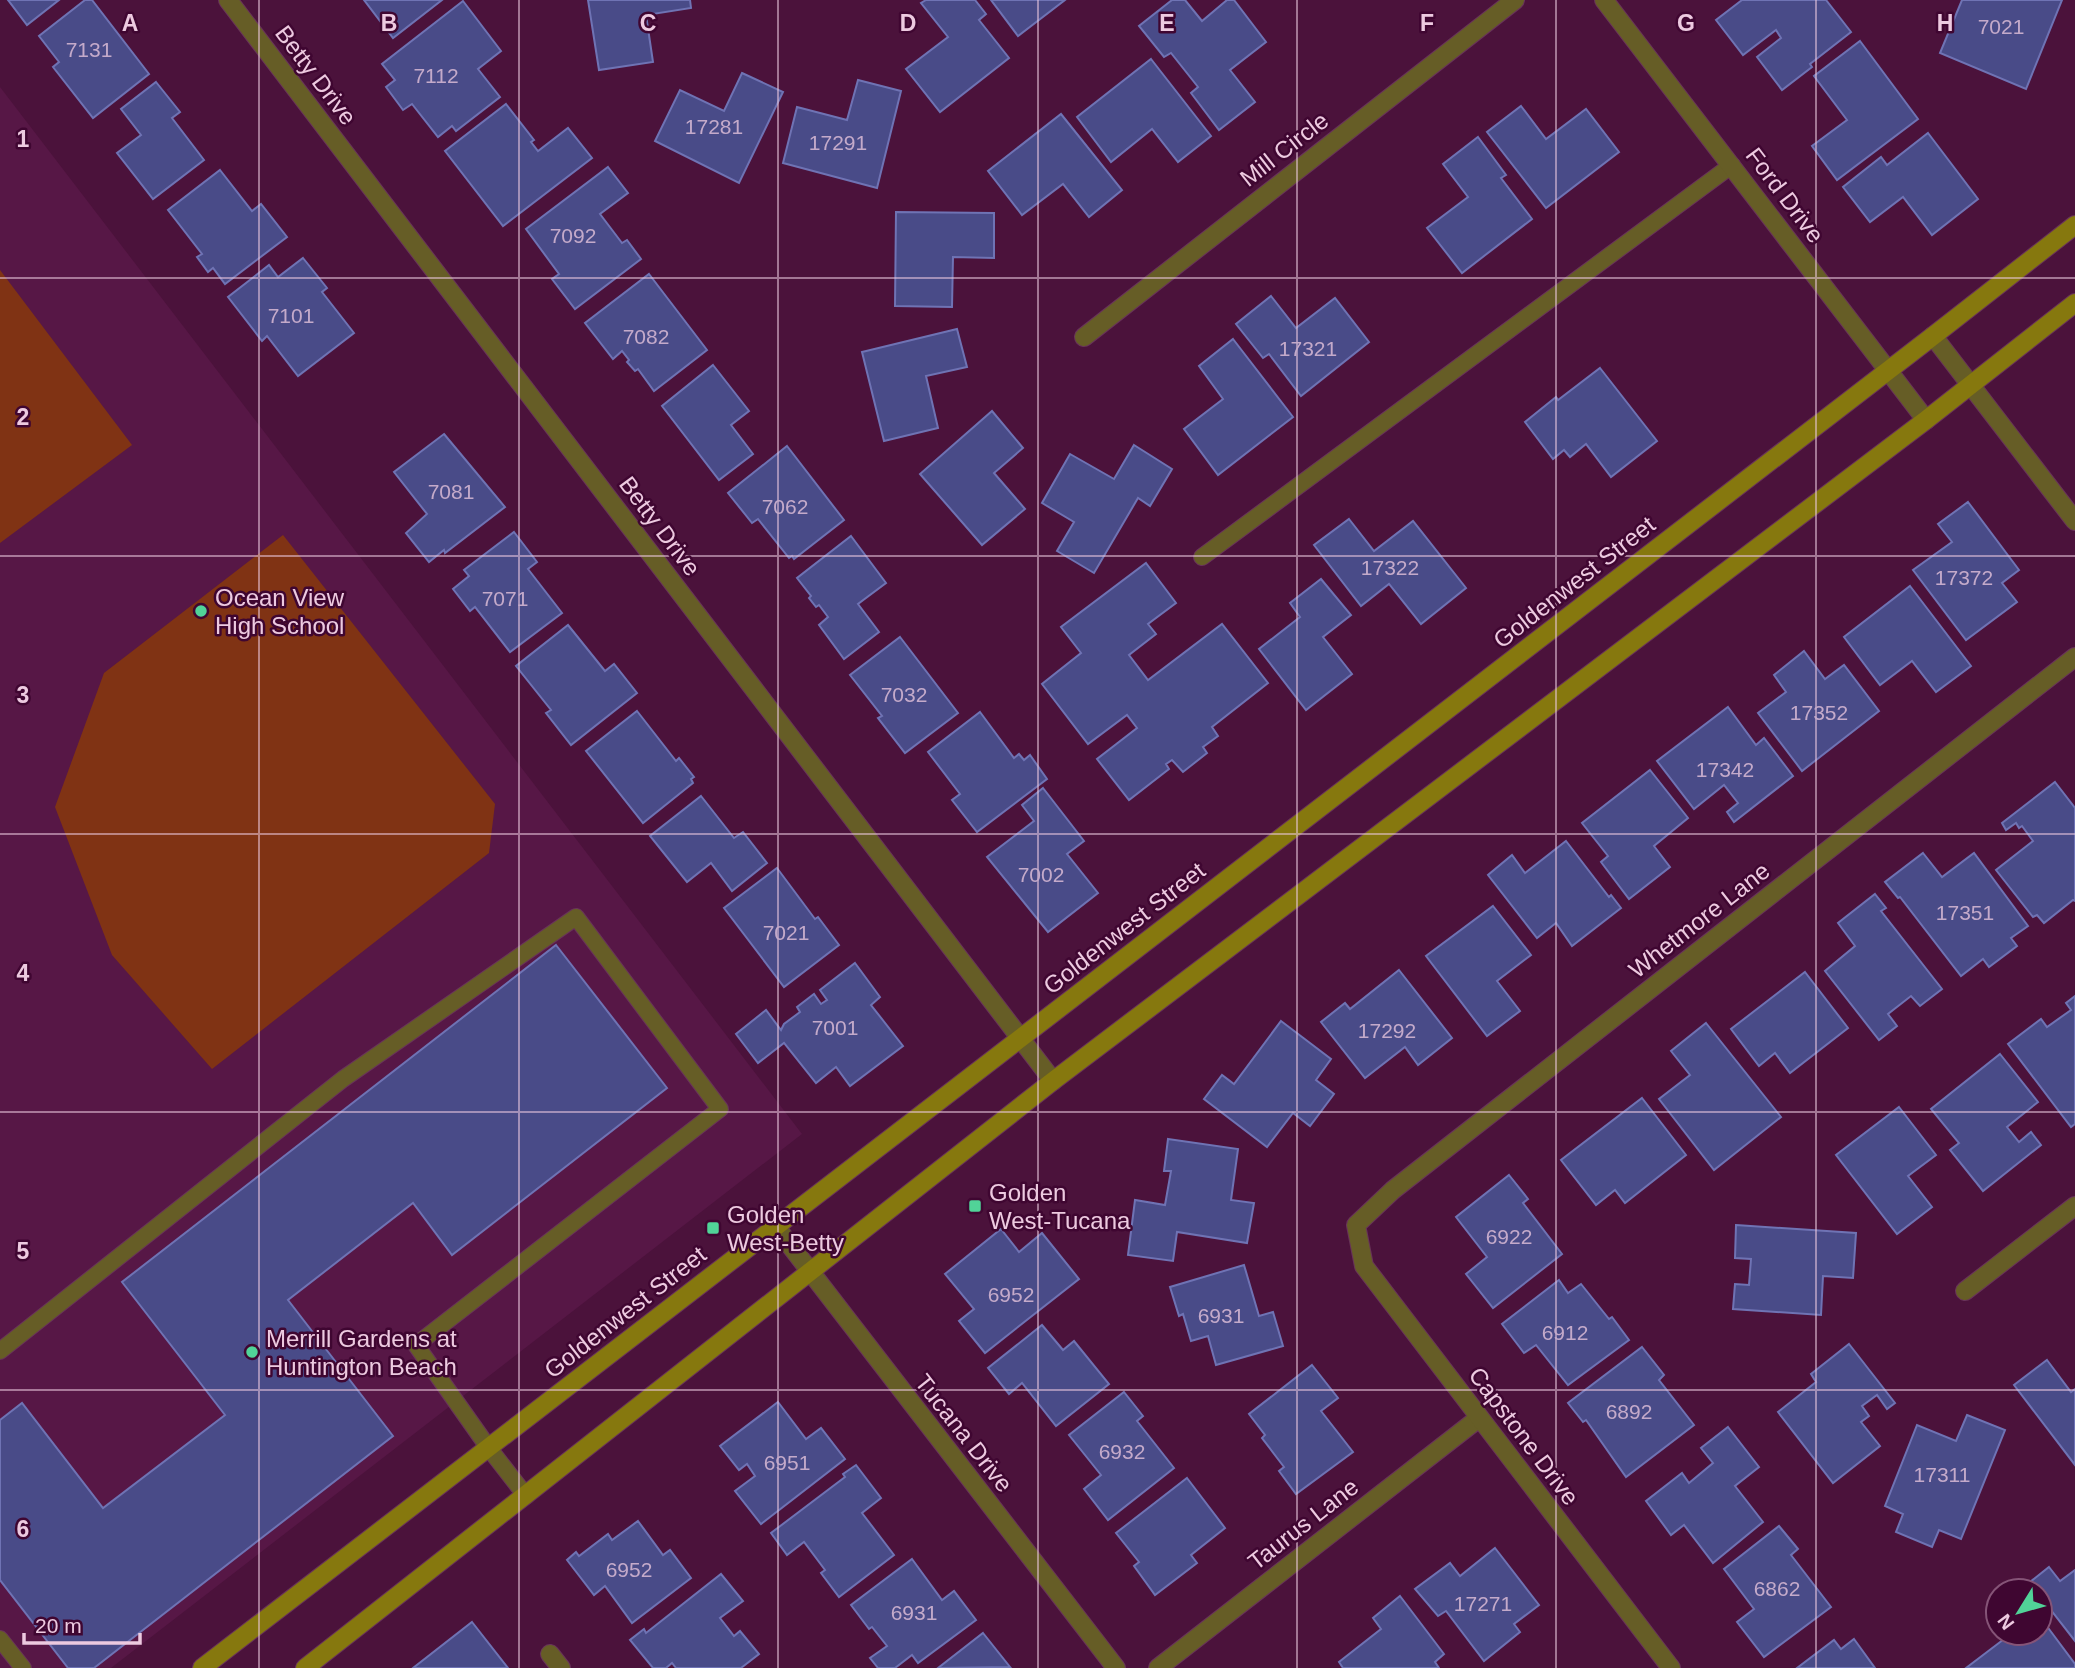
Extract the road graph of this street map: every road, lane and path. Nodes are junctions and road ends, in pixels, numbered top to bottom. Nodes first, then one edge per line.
1 (228, 0) edge
2 (1515, 0) edge
3 (1604, 0) edge
4 (1732, 165) junction
5 (2075, 225) edge
6 (2075, 303) edge
7 (1934, 336) junction
8 (1084, 337) dead end
9 (1887, 371) junction
10 (1970, 385) junction
11 (1926, 420) junction
12 (2075, 520) edge
13 (1202, 557) dead end
14 (2075, 657) edge
15 (1021, 1038) junction
16 (1054, 1081) junction
17 (2075, 1206) edge
18 (1356, 1225) joint
19 (776, 1227) junction
20 (809, 1273) junction
21 (1965, 1291) dead end
22 (0, 1351) edge
23 (1479, 1418) junction
24 (488, 1447) junction
25 (526, 1496) junction
26 (0, 1639) edge
27 (23, 1668) edge
28 (202, 1668) edge
29 (305, 1668) edge
30 (1116, 1668) edge
31 (1157, 1668) edge
32 (1671, 1668) edge

1 - 15 street, Betty Drive
2 - 8 street, Mill Circle
3 - 4 street, Ford Drive
4 - 9 street, Ford Drive
4 - 13 lane
5 - 7 main road, Goldenwest Street
6 - 10 main road
7 - 9 main road, Goldenwest Street
7 - 10 street
9 - 11 street, Ford Drive
9 - 15 main road, Goldenwest Street
10 - 11 main road
10 - 12 street
11 - 16 main road
14 - 18 street, Whetmore Lane
15 - 16 street, Betty Drive
15 - 19 main road, Goldenwest Street
16 - 20 main road
17 - 21 street
18 - 23 street, Capstone Drive
19 - 20 street, Tucana Drive
19 - 24 main road, Goldenwest Street
20 - 25 main road
20 - 30 street, Tucana Drive
22 - 24 lane
23 - 31 street, Taurus Lane
23 - 32 street, Capstone Drive
24 - 25 lane
24 - 28 main road, Goldenwest Street
25 - 29 main road
26 - 27 lane

